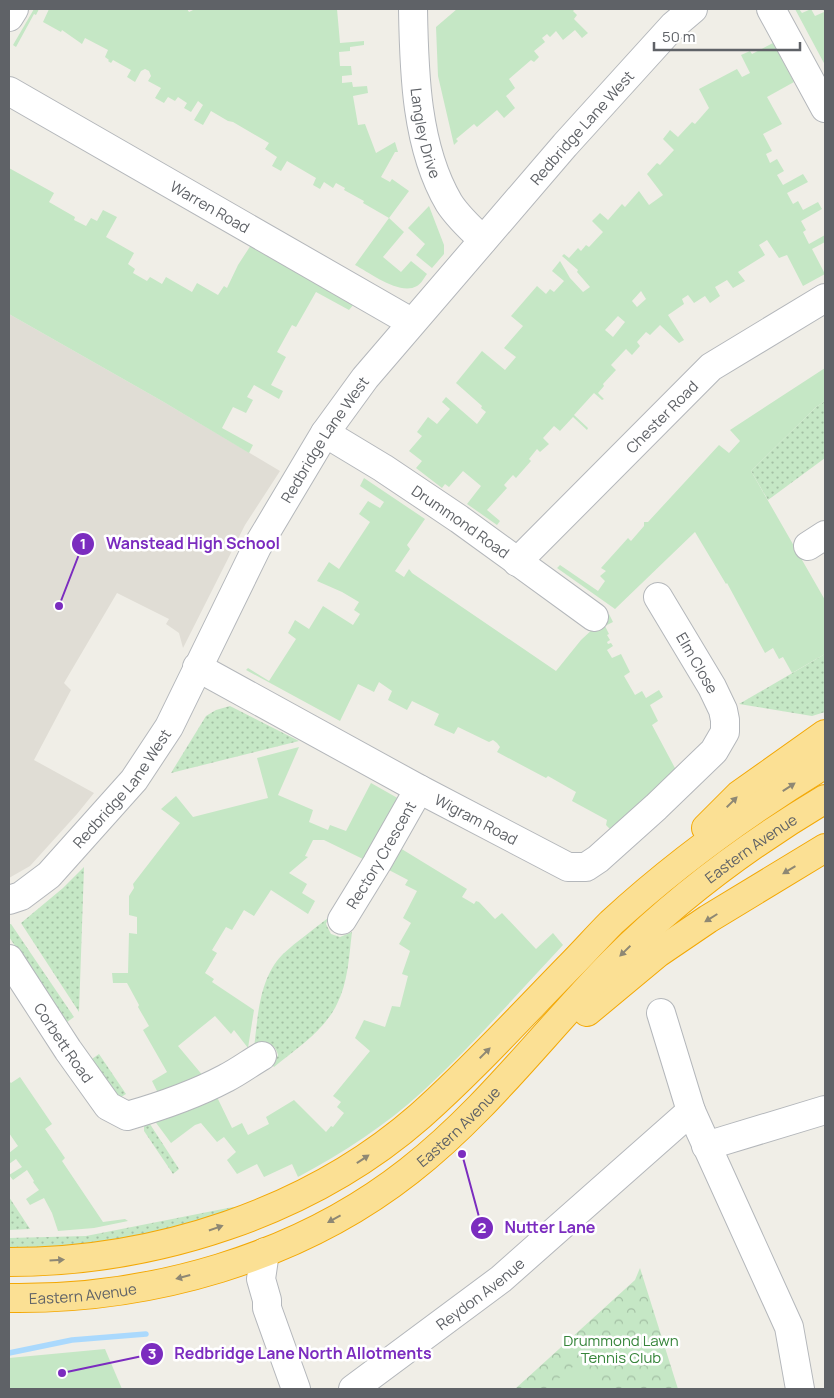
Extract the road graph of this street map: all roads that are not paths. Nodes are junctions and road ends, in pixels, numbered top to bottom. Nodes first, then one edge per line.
1 (14, 9) edge
2 (413, 9) edge
3 (693, 9) edge
4 (771, 9) edge
5 (9, 17) edge
6 (9, 92) edge
7 (825, 108) edge
8 (482, 240) junction
9 (825, 298) edge
10 (411, 322) junction
11 (325, 433) junction
12 (517, 562) junction
13 (658, 597) dead end
14 (594, 616) dead end
15 (197, 667) junction
16 (725, 732) joint
17 (825, 734) edge
18 (825, 764) edge
19 (419, 789) junction
20 (825, 799) edge
21 (825, 848) edge
22 (9, 900) edge
23 (342, 920) dead end
24 (611, 923) junction
25 (9, 959) edge
26 (661, 1013) dead end
27 (262, 1056) dead end
28 (495, 1091) junction
29 (825, 1110) edge
30 (691, 1111) junction
31 (706, 1146) junction
32 (265, 1252) junction
33 (9, 1262) edge
34 (9, 1298) edge
35 (296, 1389) edge
36 (353, 1389) edge
37 (800, 1389) edge

1 - 5 street
2 - 8 street, Langley Drive
3 - 8 street, Redbridge Lane West
4 - 7 street
6 - 10 street, Warren Road
8 - 10 street, Redbridge Lane West
9 - 12 street, Chester Road
10 - 11 street, Redbridge Lane West
11 - 12 street, Drummond Road
11 - 15 street, Redbridge Lane West
12 - 14 street, Drummond Road
13 - 16 street, Elm Close
15 - 19 street, Wigram Road
15 - 22 street, Redbridge Lane West
16 - 19 street, Wigram Road
24 -> 17 highway
24 -> 18 highway, Eastern Avenue
19 - 23 street, Rectory Crescent
20 -> 28 highway, Eastern Avenue
21 -> 28 highway
33 -> 24 highway, Eastern Avenue
25 - 27 street, Corbett Road
26 - 30 street
28 -> 32 highway, Eastern Avenue
29 - 31 street
30 - 31 street
30 - 36 street, Reydon Avenue
31 - 37 street
32 -> 34 highway, Eastern Avenue
32 - 35 street

